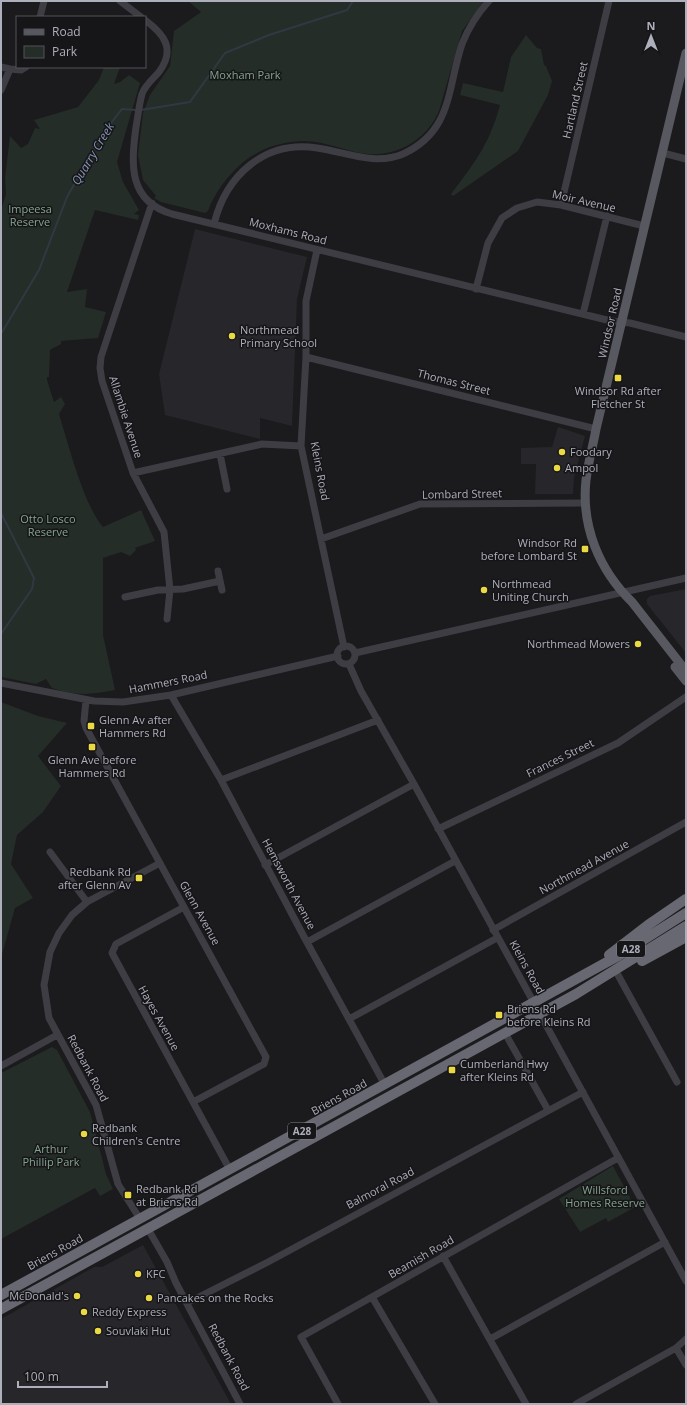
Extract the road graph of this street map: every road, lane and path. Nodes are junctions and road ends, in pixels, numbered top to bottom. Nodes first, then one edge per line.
1 (44, 1) edge
2 (120, 1) edge
3 (490, 1) edge
4 (610, 1) edge
5 (40, 16) edge
6 (140, 16) edge
7 (146, 21) edge
8 (686, 53) edge
9 (1, 67) edge
10 (24, 68) edge
11 (10, 69) junction
12 (1, 90) edge
13 (663, 153) junction
14 (686, 159) edge
15 (152, 203) junction
16 (561, 205) junction
17 (607, 216) junction
18 (214, 224) junction
19 (644, 226) junction
20 (317, 250) junction
21 (476, 289) junction
22 (583, 314) junction
23 (623, 322) junction
24 (686, 337) edge
25 (306, 357) junction
26 (596, 429) junction
27 (301, 446) junction
28 (220, 454) junction
29 (133, 473) junction
30 (227, 489) dead end
31 (585, 503) junction
32 (321, 539) junction
33 (218, 571) dead end
34 (686, 578) edge
35 (220, 581) junction
36 (170, 590) junction
37 (222, 590) dead end
38 (622, 592) junction
39 (125, 597) dead end
40 (167, 619) dead end
41 (344, 647) junction
42 (355, 653) junction
43 (338, 656) junction
44 (349, 664) junction
45 (686, 671) edge
46 (686, 681) edge
47 (1, 683) edge
48 (171, 695) junction
49 (686, 697) edge
50 (86, 700) junction
51 (378, 720) junction
52 (221, 780) junction
53 (414, 784) junction
54 (686, 822) edge
55 (438, 829) junction
56 (50, 852) dead end
57 (455, 861) junction
58 (160, 863) junction
59 (265, 865) junction
60 (686, 899) edge
61 (87, 902) junction
62 (184, 907) junction
63 (686, 913) edge
64 (686, 926) edge
65 (493, 930) junction
66 (686, 937) edge
67 (497, 938) junction
68 (307, 942) junction
69 (618, 975) junction
70 (573, 981) junction
71 (576, 994) junction
72 (534, 1003) junction
73 (540, 1014) junction
74 (349, 1019) junction
75 (505, 1033) junction
76 (57, 1035) junction
77 (1, 1066) edge
78 (677, 1082) dead end
79 (385, 1085) junction
80 (583, 1092) junction
81 (193, 1102) junction
82 (548, 1110) junction
83 (618, 1158) junction
84 (230, 1170) junction
85 (140, 1220) junction
86 (148, 1229) junction
87 (665, 1242) junction
88 (443, 1256) junction
89 (686, 1280) edge
90 (1, 1295) edge
91 (372, 1297) junction
92 (187, 1303) junction
93 (1, 1309) edge
94 (686, 1338) edge
95 (490, 1339) junction
96 (676, 1348) junction
97 (686, 1365) edge
98 (240, 1404) edge
99 (338, 1404) edge
100 (435, 1404) edge
101 (526, 1404) edge
102 (576, 1404) edge

1 - 5 street
2 - 6 street
3 - 18 street
4 - 16 street, Hartland Street
7 - 15 street, Moxhams Road
8 - 13 main road, Windsor Road
9 - 11 street
10 - 11 street
11 - 12 street
13 - 14 street
13 - 19 main road, Windsor Road
15 - 18 street, Moxhams Road
15 - 29 street, Allambie Avenue
16 - 17 street, Moir Avenue
16 - 21 street, Moir Avenue
17 - 19 street, Moir Avenue
17 - 22 street
18 - 20 street, Moxhams Road
19 - 23 main road, Windsor Road
20 - 21 street, Moxhams Road
20 - 25 street, Kleins Road
21 - 22 street, Moxhams Road
22 - 23 street, Moxhams Road
23 - 24 street, Moxhams Road
23 - 26 main road, Windsor Road
25 - 26 street, Thomas Street
25 - 27 street, Kleins Road
26 - 31 main road, Windsor Road
27 - 28 street
27 - 32 street, Kleins Road
28 - 29 street
28 - 30 street
29 - 36 street, Allambie Avenue
31 - 32 street, Lombard Street
31 - 38 main road, Windsor Road
32 - 41 street, Kleins Road
33 - 35 street
34 - 38 street
35 - 36 street
35 - 37 street
36 - 39 street
36 - 40 street, Allambie Avenue
38 - 42 street
38 - 45 main road, Windsor Road
38 - 46 main road, Windsor Road
41 - 42 street
41 - 43 street
42 - 44 street
43 - 44 street
43 - 48 street, Hammers Road
44 - 51 street, Kleins Road
47 - 50 street, Hammers Road
48 - 50 street, Hammers Road
48 - 52 street, Hemsworth Avenue
49 - 55 street, Frances Street
50 - 58 street, Glenn Avenue
51 - 52 street
51 - 53 street, Kleins Road
52 - 59 street, Hemsworth Avenue
53 - 55 street, Kleins Road
53 - 59 street
54 - 65 street, Northmead Avenue
55 - 57 street, Kleins Road
56 - 61 street
57 - 65 street, Kleins Road
57 - 68 street
58 - 61 street, Redbank Road
58 - 62 street, Glenn Avenue
59 - 68 street, Hemsworth Avenue
60 - 70 highway
61 - 76 street, Redbank Road
62 - 81 street, Hayes Avenue
62 - 81 street, Glenn Avenue
63 - 70 highway, Briens Road / A28
64 - 71 highway, A28
65 - 67 street, Kleins Road
66 - 69 highway
67 - 72 street, Kleins Road
67 - 74 street
68 - 74 street, Hemsworth Avenue
69 - 71 highway
69 - 78 street
70 - 72 highway, Briens Road / A28
71 - 73 highway, A28
72 - 73 highway, Kleins Road
72 - 79 highway, Briens Road / A28
73 - 75 highway, A28
73 - 80 street, Kleins Road
74 - 79 street, Hemsworth Avenue
75 - 82 street
75 - 86 highway, A28
76 - 77 street
76 - 85 street, Redbank Road
79 - 84 highway, Briens Road / A28
80 - 82 street, Balmoral Road
80 - 83 street, Kleins Road
81 - 84 street, Hayes Avenue
82 - 92 street, Balmoral Road
83 - 87 street, Kleins Road
83 - 88 street, Beamish Road
84 - 85 highway, Briens Road / A28
85 - 86 highway, Redbank Road
85 - 90 highway, Briens Road / A28
86 - 92 street, Redbank Road
86 - 93 highway, A28
87 - 89 street, Kleins Road
87 - 95 street
88 - 91 street, Beamish Road
88 - 95 street
91 - 99 street, Beamish Road
91 - 100 street
92 - 98 street, Redbank Road
94 - 96 street
95 - 101 street
96 - 97 street
96 - 102 street

